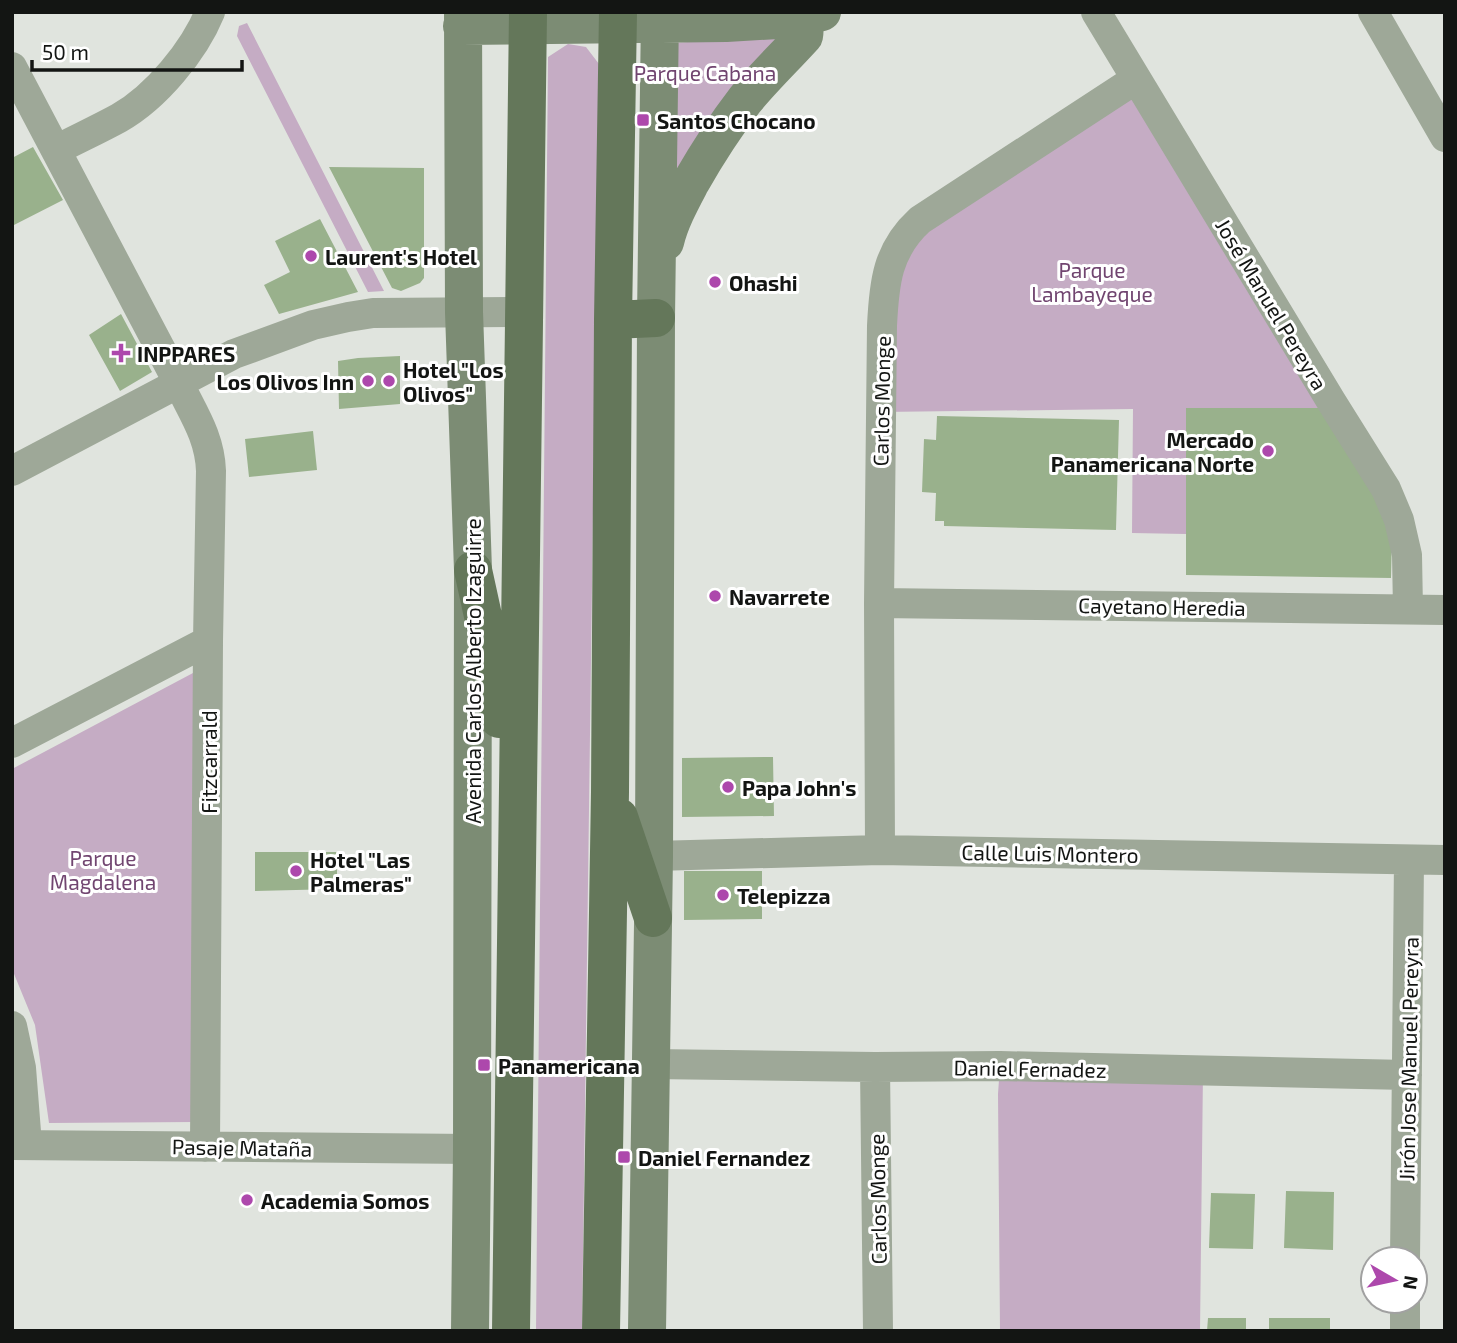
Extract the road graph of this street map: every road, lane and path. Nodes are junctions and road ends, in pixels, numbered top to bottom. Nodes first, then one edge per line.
1 (211, 12) edge
2 (1096, 12) edge
3 (1373, 12) edge
4 (807, 16) edge
5 (618, 18) edge
6 (660, 18) edge
7 (463, 19) edge
8 (528, 19) edge
9 (12, 67) edge
10 (1136, 79) junction
11 (1445, 137) edge
12 (56, 150) junction
13 (657, 278) junction
14 (464, 312) junction
15 (525, 312) junction
16 (656, 318) junction
17 (613, 320) junction
18 (179, 384) junction
19 (12, 471) edge
20 (473, 570) junction
21 (879, 603) junction
22 (1408, 609) junction
23 (1445, 610) edge
24 (208, 641) junction
25 (12, 743) edge
26 (518, 787) junction
27 (610, 792) junction
28 (880, 850) junction
29 (654, 856) junction
30 (1409, 860) junction
31 (1445, 860) edge
32 (653, 918) junction
33 (12, 1026) edge
34 (652, 1064) junction
35 (875, 1067) junction
36 (1408, 1074) junction
37 (19, 1145) edge
38 (205, 1147) junction
39 (472, 1149) junction
40 (1405, 1245) edge
41 (470, 1331) edge
42 (511, 1331) edge
43 (601, 1331) edge
44 (647, 1331) edge
45 (878, 1331) edge

1 - 12 street
2 - 10 street, José Manuel Pereyra
3 - 11 street
4 - 6 street
4 - 13 street
5 - 6 street
5 - 8 street
5 - 17 main road
6 - 13 street
7 - 8 street
7 - 14 street, Avenida Carlos Alberto Izaguirre
8 - 15 main road
9 - 12 street, Fitzcarrald
10 - 21 street, Carlos Monge
10 - 22 street, José Manuel Pereyra
12 - 18 street, Fitzcarrald
13 - 16 street
14 - 15 street
14 - 18 street
14 - 20 street, Avenida Carlos Alberto Izaguirre
15 - 26 main road
16 - 17 main road
16 - 29 street
17 - 27 main road
18 - 19 street
18 - 24 street, Fitzcarrald
20 - 26 main road
20 - 39 street, Avenida Carlos Alberto Izaguirre
21 - 22 street, Cayetano Heredia
21 - 28 street, Carlos Monge
22 - 23 street, Cayetano Heredia
24 - 25 street
24 - 38 street, Fitzcarrald
26 - 42 main road
27 - 32 main road
27 - 43 main road
28 - 29 street, Calle Luis Montero
28 - 30 street, Calle Luis Montero
29 - 32 street
30 - 31 street, Calle Luis Montero
30 - 36 street, Jirón Jose Manuel Pereyra
32 - 34 street
33 - 37 street
34 - 35 street, Daniel Fernadez
34 - 44 street
35 - 36 street, Daniel Fernadez
35 - 45 street, Carlos Monge
36 - 40 street, Jirón Jose Manuel Pereyra
37 - 38 street, Pasaje Mataña
38 - 39 street, Pasaje Mataña
39 - 41 street, Avenida Carlos Alberto Izaguirre

